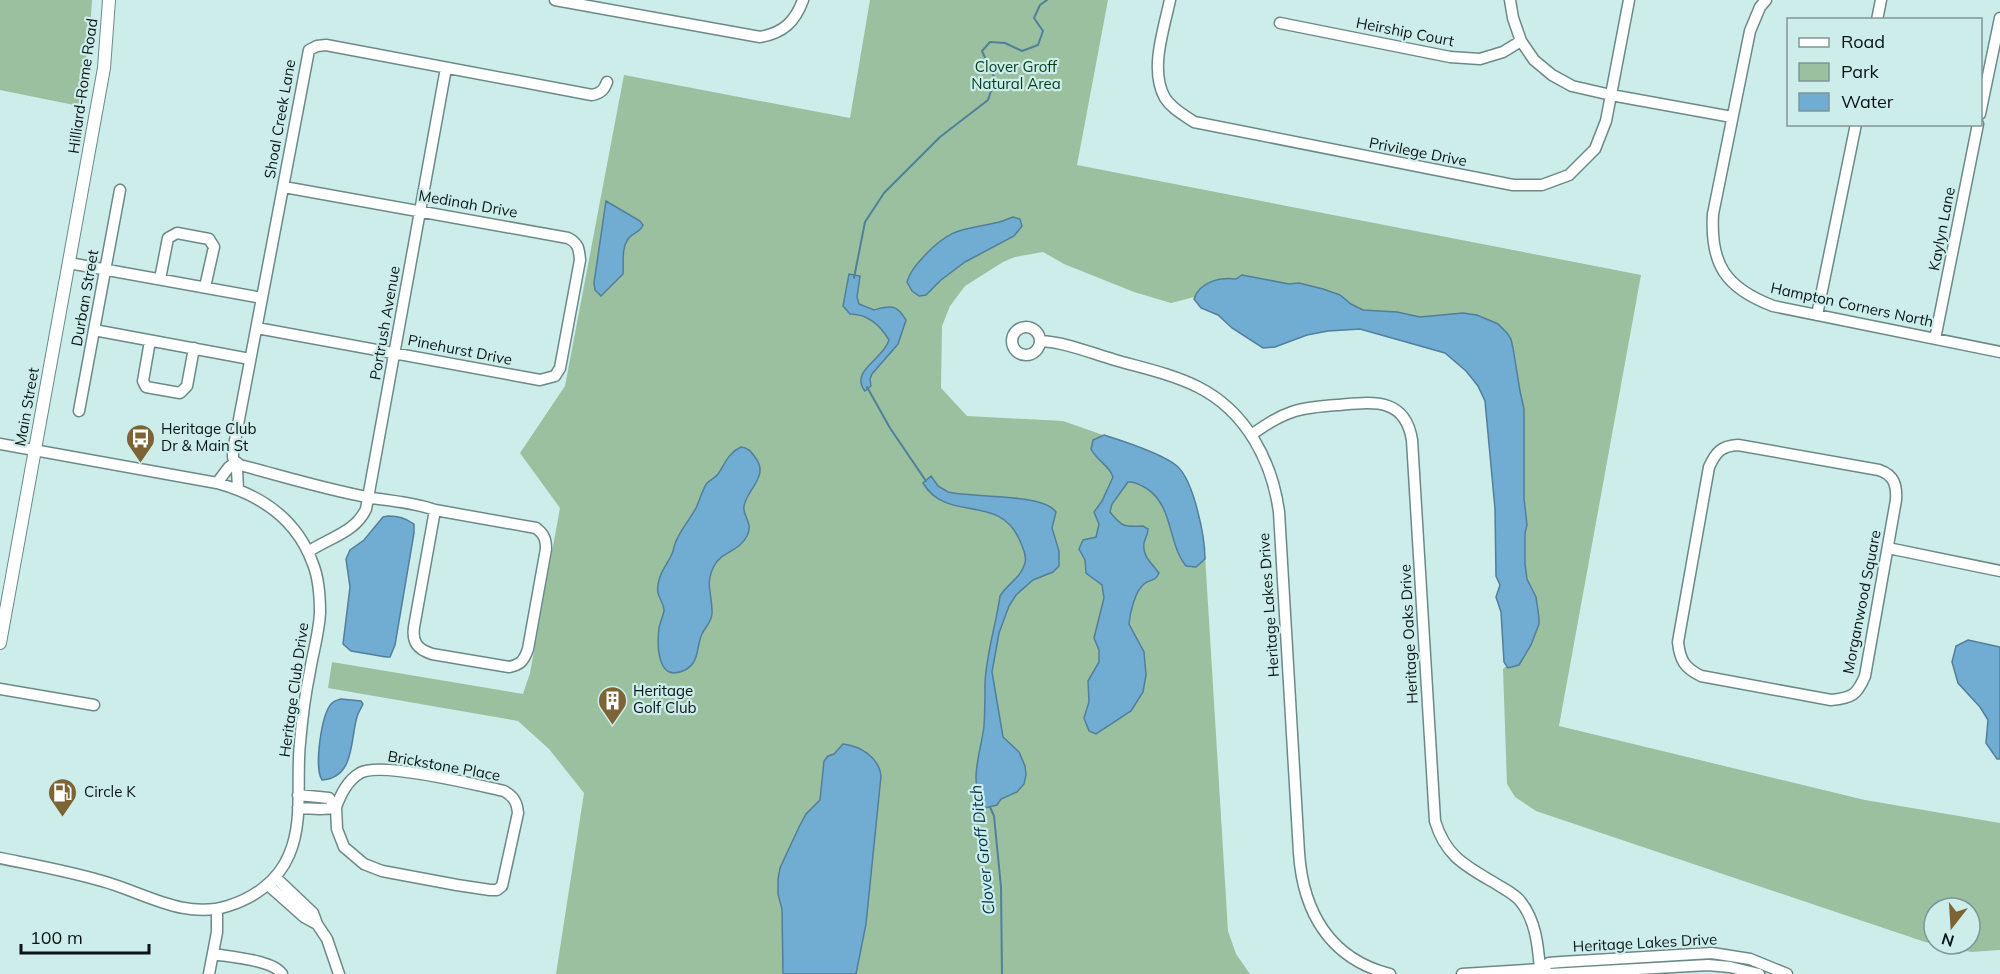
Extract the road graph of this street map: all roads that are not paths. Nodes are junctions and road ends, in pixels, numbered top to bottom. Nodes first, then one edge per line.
1 (109, 0) edge
2 (555, 0) edge
3 (803, 0) edge
4 (1170, 0) edge
5 (1510, 0) edge
6 (1629, 0) edge
7 (1766, 0) edge
8 (1881, 0) edge
9 (1877, 18) edge
10 (2000, 18) edge
11 (1280, 23) dead end
12 (1521, 41) junction
13 (446, 68) junction
14 (607, 82) dead end
15 (1611, 95) junction
16 (1982, 104) edge
17 (1732, 117) junction
18 (1856, 126) edge
19 (1978, 126) edge
20 (84, 177) joint
21 (284, 187) junction
22 (120, 190) dead end
23 (421, 212) junction
24 (69, 263) junction
25 (105, 270) junction
26 (160, 279) junction
27 (206, 287) junction
28 (262, 298) junction
29 (571, 311) joint
30 (1817, 315) junction
31 (257, 328) junction
32 (94, 330) junction
33 (1935, 339) junction
34 (150, 341) junction
35 (1040, 341) dead end
36 (194, 348) junction
37 (2000, 352) edge
38 (395, 353) junction
39 (250, 359) junction
40 (79, 411) dead end
41 (1251, 435) junction
42 (0, 444) edge
43 (35, 451) junction
44 (236, 462) junction
45 (217, 483) junction
46 (238, 489) junction
47 (369, 498) junction
48 (435, 510) junction
49 (1888, 548) junction
50 (308, 552) junction
51 (2000, 571) edge
52 (0, 643) edge
53 (0, 689) edge
54 (94, 705) dead end
55 (298, 795) junction
56 (336, 807) junction
57 (298, 808) junction
58 (0, 858) edge
59 (272, 881) junction
60 (217, 909) junction
61 (213, 954) junction
62 (1540, 969) junction
63 (209, 974) edge
64 (282, 974) edge
65 (339, 974) edge
66 (1390, 974) edge
67 (1462, 974) edge
68 (1759, 974) edge
69 (1786, 974) edge

1 - 20 main road, Hilliard-Rome Road
2 - 3 street
4 - 15 street, Privilege Drive
5 - 12 street
6 - 15 street, Privilege Drive
7 - 17 street, Hampton Corners North
8 - 9 street
10 - 16 street
11 - 12 street, Heirship Court
12 - 15 street
13 - 14 street, Shoal Creek Lane
13 - 21 street, Shoal Creek Lane
13 - 23 street, Portrush Avenue
15 - 17 street
17 - 30 street, Hampton Corners North
18 - 30 street
19 - 33 street, Kaylyn Lane
20 - 24 main road, Main Street
21 - 23 street, Medinah Drive
21 - 28 street, Shoal Creek Lane
22 - 25 street, Durban Street
23 - 29 street, Medinah Drive
23 - 38 street, Portrush Avenue
24 - 25 street
24 - 43 main road, Main Street
25 - 26 street
25 - 32 street, Durban Street
26 - 27 street
26 - 27 street
27 - 28 street
28 - 31 street, Shoal Creek Lane
29 - 38 street, Pinehurst Drive
30 - 33 street, Hampton Corners North
31 - 38 street, Pinehurst Drive
31 - 39 street, Shoal Creek Lane
32 - 34 street
32 - 40 street, Durban Street
33 - 37 street, Hampton Corners North
34 - 36 street
34 - 36 street
35 - 41 street, Heritage Lakes Drive
36 - 39 street
38 - 47 street, Portrush Avenue
39 - 44 street, Shoal Creek Lane
41 - 62 street, Heritage Oaks Drive
41 - 66 street, Heritage Lakes Drive
42 - 43 street, Heritage Club Drive
43 - 45 street, Heritage Club Drive
43 - 52 main road, Main Street
44 - 45 street
44 - 46 street, Shoal Creek Lane
44 - 47 street
45 - 46 street, Heritage Club Drive
46 - 50 street, Heritage Club Drive
47 - 48 street
47 - 50 street, Portrush Avenue
48 - 48 street
49 - 49 street, Morganwood Square
49 - 51 street
50 - 55 street, Heritage Club Drive
53 - 54 street
55 - 56 street
55 - 57 street, Heritage Club Drive
56 - 56 street, Brickstone Place
56 - 57 street
57 - 59 street, Heritage Club Drive
58 - 60 street, Heritage Club Drive
59 - 60 street, Heritage Club Drive
59 - 65 street
60 - 61 street
61 - 63 street
61 - 64 street
62 - 67 street, Heritage Lakes Drive
62 - 68 street, Heritage Lakes Drive
62 - 69 street, Heritage Lakes Drive

